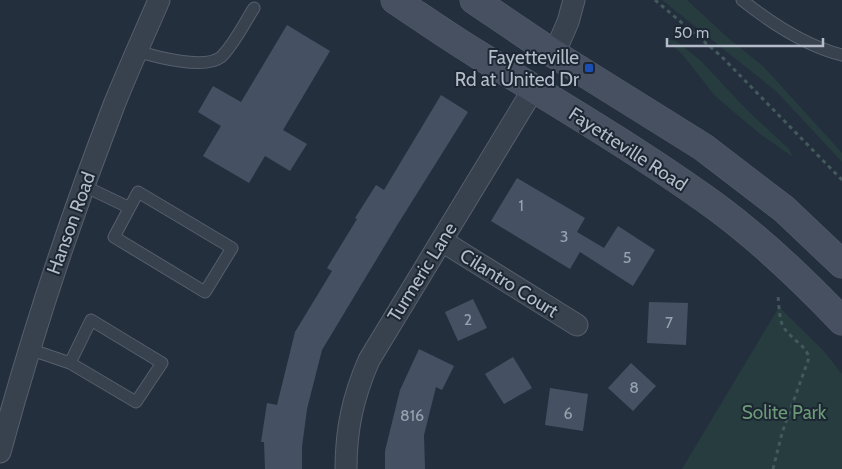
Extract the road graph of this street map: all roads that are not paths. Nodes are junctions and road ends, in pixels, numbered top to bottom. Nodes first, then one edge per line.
1 (159, 0) edge
2 (395, 0) edge
3 (474, 0) edge
4 (574, 0) edge
5 (742, 0) edge
6 (254, 8) dead end
7 (137, 51) junction
8 (554, 54) junction
9 (842, 55) edge
10 (534, 88) junction
11 (84, 186) junction
12 (128, 207) junction
13 (442, 240) junction
14 (842, 264) edge
15 (842, 322) edge
16 (577, 326) dead end
17 (29, 349) junction
18 (70, 363) junction
19 (0, 452) edge
20 (346, 469) edge

1 - 7 street, Hanson Road
2 - 10 main road, Fayetteville Road
3 - 8 main road
4 - 8 street
5 - 9 lane
6 - 7 lane
7 - 11 street, Hanson Road
8 - 14 main road
10 - 13 street, Turmeric Lane
10 - 15 main road, Fayetteville Road
11 - 12 lane
11 - 17 street, Hanson Road
12 - 12 lane
13 - 16 street, Cilantro Court
13 - 20 street, Turmeric Lane
17 - 18 lane
17 - 19 street, Hanson Road
18 - 18 lane

